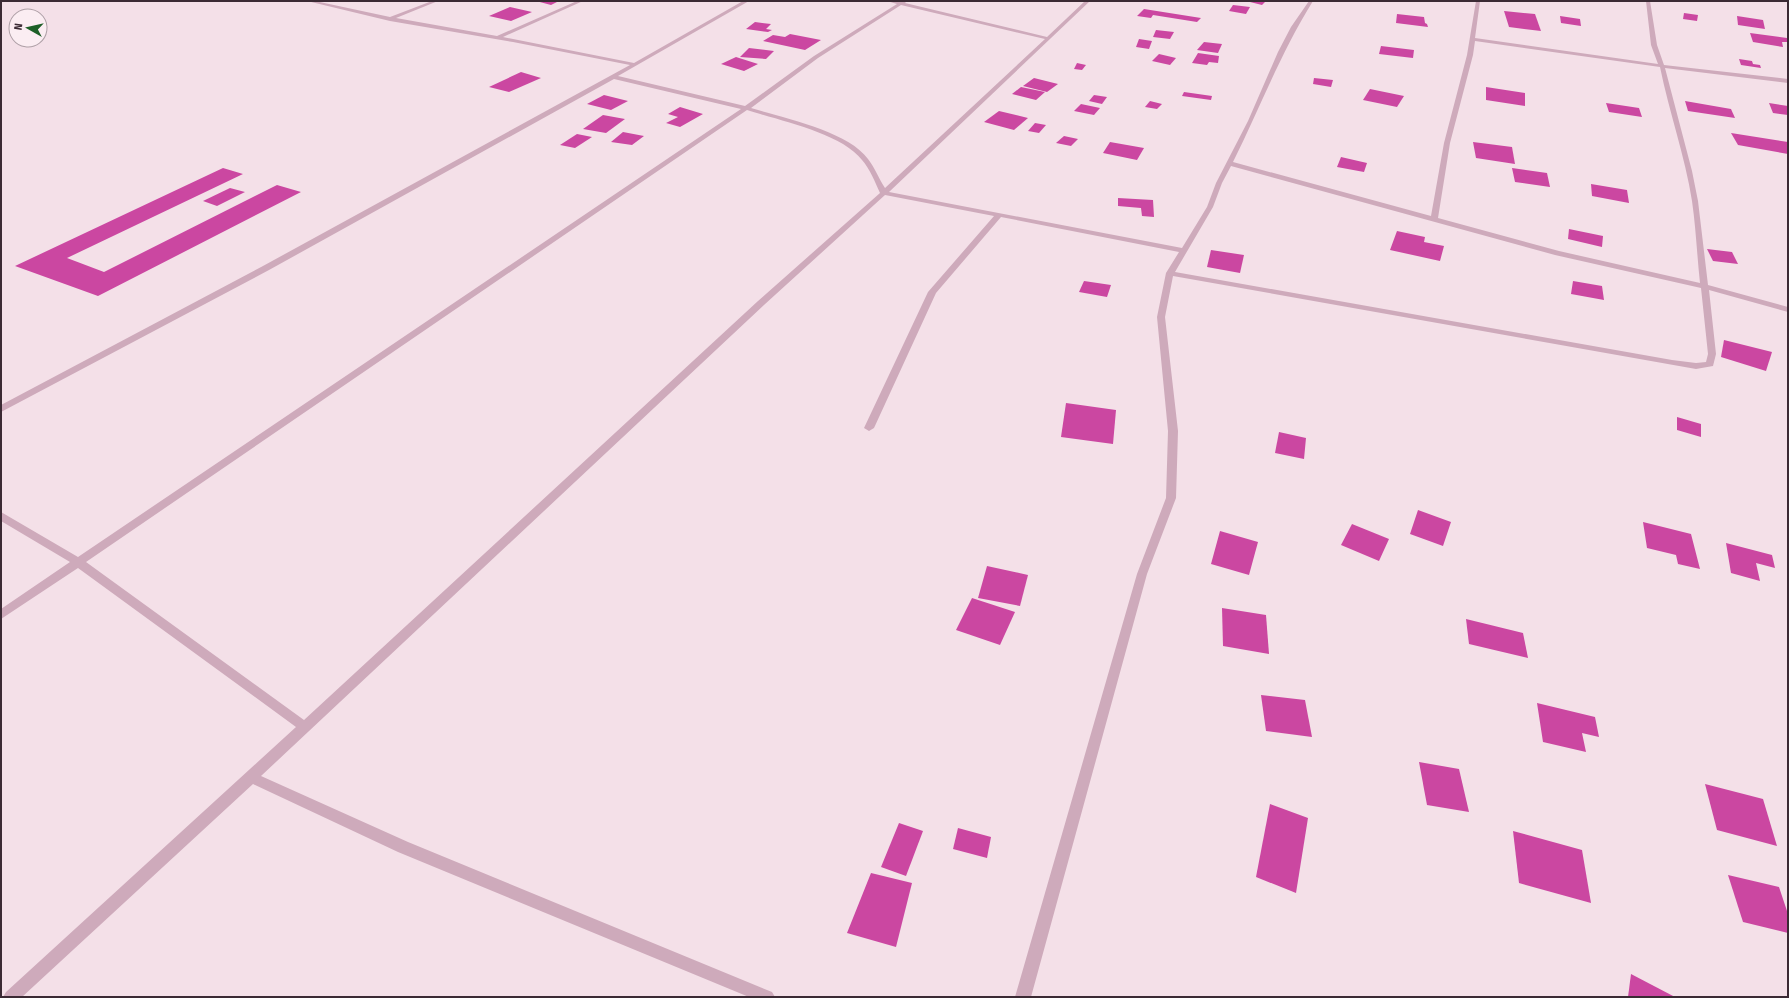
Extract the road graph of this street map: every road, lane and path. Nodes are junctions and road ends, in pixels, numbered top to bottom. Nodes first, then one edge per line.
1 (309, 1) edge
2 (436, 1) edge
3 (581, 1) edge
4 (747, 1) edge
5 (889, 1) edge
6 (1088, 1) edge
7 (1311, 1) edge
8 (1478, 1) edge
9 (1648, 1) edge
10 (903, 2) edge
11 (390, 19) junction
12 (498, 37) junction
13 (1047, 38) junction
14 (1472, 39) junction
15 (633, 64) junction
16 (1662, 66) junction
17 (613, 77) junction
18 (1788, 81) edge
19 (745, 108) junction
20 (1229, 163) junction
21 (884, 193) junction
22 (998, 215) junction
23 (1434, 220) junction
24 (1183, 250) junction
25 (1170, 273) junction
26 (1703, 286) junction
27 (1788, 310) edge
28 (1, 409) edge
29 (869, 428) dead end
30 (1, 516) edge
31 (78, 563) junction
32 (1, 615) edge
33 (305, 727) junction
34 (251, 777) junction
35 (12, 997) edge
36 (767, 997) edge
37 (1024, 997) edge

1 - 11 street
2 - 11 street
3 - 12 street
4 - 15 street
5 - 10 street
6 - 13 street
7 - 20 street
8 - 14 street
9 - 16 street
10 - 13 street
10 - 19 street
11 - 12 street
12 - 15 street
13 - 21 street
14 - 16 street
14 - 23 street
15 - 17 street
16 - 18 street
16 - 26 street
17 - 19 street
17 - 28 street
19 - 21 street
19 - 31 street
20 - 23 street
20 - 24 street
21 - 22 street
21 - 33 street
22 - 24 street
22 - 29 street
23 - 26 street
24 - 25 street
25 - 26 street
25 - 37 street
26 - 27 street
30 - 31 street
31 - 32 street
31 - 33 street
33 - 34 street
34 - 35 street
34 - 36 street

